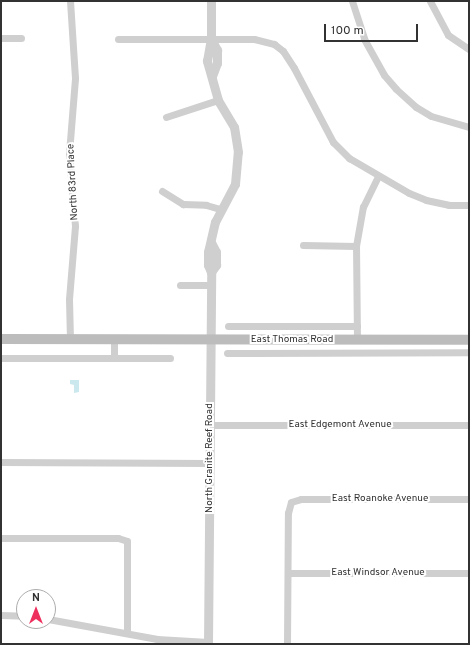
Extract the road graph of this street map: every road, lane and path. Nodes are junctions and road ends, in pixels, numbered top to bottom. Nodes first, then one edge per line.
1 (70, 1) edge
2 (211, 1) edge
3 (352, 1) edge
4 (430, 1) edge
5 (1, 38) edge
6 (21, 38) dead end
7 (118, 39) dead end
8 (211, 39) junction
9 (466, 47) edge
10 (218, 100) junction
11 (166, 116) dead end
12 (469, 128) edge
13 (378, 176) junction
14 (162, 191) dead end
15 (469, 205) edge
16 (220, 209) junction
17 (303, 245) dead end
18 (356, 246) junction
19 (180, 285) dead end
20 (211, 285) junction
21 (228, 326) dead end
22 (357, 326) junction
23 (1, 339) edge
24 (70, 340) junction
25 (114, 340) junction
26 (211, 340) junction
27 (357, 340) junction
28 (469, 340) edge
29 (469, 352) edge
30 (227, 353) dead end
31 (1, 358) edge
32 (114, 358) junction
33 (170, 358) dead end
34 (210, 425) junction
35 (469, 425) edge
36 (1, 462) edge
37 (210, 462) junction
38 (469, 499) edge
39 (1, 538) edge
40 (288, 573) junction
41 (469, 573) edge
42 (1, 615) edge
43 (16, 616) edge
44 (56, 620) edge
45 (127, 633) junction
46 (208, 643) edge
47 (287, 644) edge

1 - 24 street, North 83rd Place
2 - 8 street, North Granite Reef Road
3 - 12 street
4 - 9 street
5 - 6 street
7 - 8 street
8 - 10 street, North Granite Reef Road
8 - 13 street
10 - 11 street
10 - 16 street, North Granite Reef Road
13 - 15 street
13 - 18 street
14 - 16 street
16 - 20 street, North Granite Reef Road
17 - 18 street
18 - 22 street
19 - 20 street
20 - 26 street, North Granite Reef Road
21 - 22 street, East Thomas Road
22 - 27 street
23 - 24 main road, East Thomas Road
24 - 25 main road, East Thomas Road
25 - 26 main road, East Thomas Road
25 - 32 street
26 - 27 main road, East Thomas Road
26 - 34 street, North Granite Reef Road
27 - 28 main road, East Thomas Road
29 - 30 street, East Thomas Road
31 - 32 street
32 - 33 street
34 - 35 street, East Edgemont Avenue
34 - 37 street, North Granite Reef Road
36 - 37 street
37 - 46 street, North Granite Reef Road
38 - 40 street, East Roanoke Avenue
39 - 45 street
40 - 41 street, East Windsor Avenue
40 - 47 street
42 - 43 street
44 - 45 street
45 - 46 street

